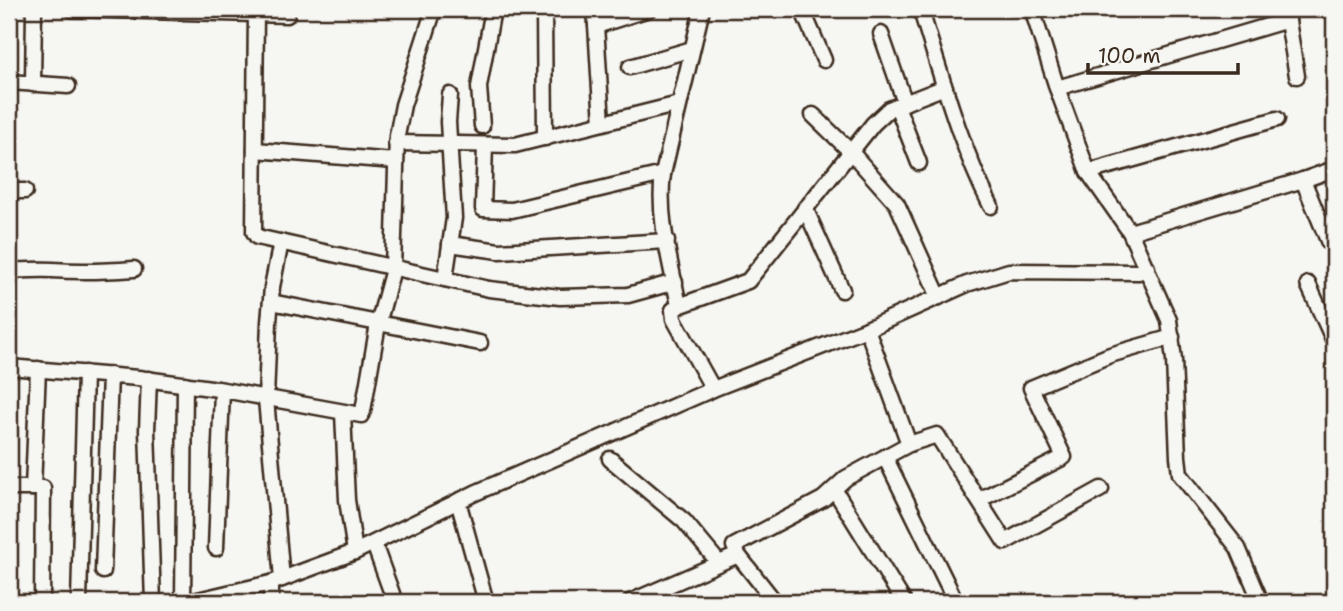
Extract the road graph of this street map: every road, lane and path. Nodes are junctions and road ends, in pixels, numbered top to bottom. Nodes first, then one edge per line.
1 (34, 9) edge
2 (72, 9) edge
3 (434, 9) edge
4 (492, 9) edge
5 (544, 9) edge
6 (595, 9) edge
7 (649, 9) edge
8 (702, 9) edge
9 (802, 9) edge
10 (924, 9) edge
11 (1032, 9) edge
12 (256, 12) edge
13 (1287, 14) edge
14 (288, 15) dead end
15 (596, 26) junction
16 (881, 34) dead end
17 (692, 50) junction
18 (824, 60) dead end
19 (630, 67) dead end
20 (1297, 76) dead end
21 (9, 82) edge
22 (33, 84) junction
23 (68, 86) dead end
24 (945, 87) junction
25 (1057, 88) junction
26 (450, 94) dead end
27 (679, 103) junction
28 (901, 105) junction
29 (813, 115) dead end
30 (1277, 119) dead end
31 (602, 123) junction
32 (482, 127) dead end
33 (545, 138) junction
34 (396, 143) junction
35 (450, 144) junction
36 (485, 145) junction
37 (255, 150) junction
38 (850, 151) junction
39 (395, 161) junction
40 (919, 163) dead end
41 (1334, 169) edge
42 (1088, 172) junction
43 (663, 174) junction
44 (1303, 180) junction
45 (9, 191) edge
46 (25, 191) dead end
47 (991, 206) dead end
48 (805, 208) junction
49 (1130, 232) junction
50 (667, 241) junction
51 (281, 242) junction
52 (1329, 243) dead end
53 (450, 244) junction
54 (1147, 268) junction
55 (134, 269) dead end
56 (393, 269) junction
57 (9, 270) edge
58 (445, 279) junction
59 (674, 282) junction
60 (1308, 284) dead end
61 (842, 290) dead end
62 (939, 296) junction
63 (271, 302) junction
64 (679, 306) junction
65 (1330, 320) edge
66 (378, 324) junction
67 (867, 329) junction
68 (1172, 337) junction
69 (1334, 341) edge
70 (480, 343) dead end
71 (9, 367) edge
72 (38, 369) junction
73 (85, 373) junction
74 (110, 375) junction
75 (149, 379) junction
76 (185, 384) junction
77 (222, 390) junction
78 (713, 390) junction
79 (266, 399) junction
80 (343, 413) junction
81 (909, 444) junction
82 (885, 457) junction
83 (610, 459) dead end
84 (9, 488) edge
85 (33, 488) junction
86 (834, 489) junction
87 (1101, 489) dead end
88 (979, 500) junction
89 (458, 501) junction
90 (374, 544) junction
91 (216, 548) dead end
92 (355, 552) junction
93 (738, 555) junction
94 (719, 563) junction
95 (103, 571) dead end
96 (277, 581) junction
97 (41, 602) edge
98 (79, 602) edge
99 (153, 602) edge
100 (183, 602) edge
101 (189, 602) edge
102 (271, 602) edge
103 (395, 602) edge
104 (486, 602) edge
105 (630, 602) edge
106 (775, 602) edge
107 (904, 602) edge
108 (956, 602) edge
109 (1261, 602) edge

1 - 22 street
2 - 12 street
3 - 34 street
4 - 32 street
5 - 33 street
6 - 15 street
7 - 15 street
8 - 17 street
9 - 18 street
10 - 24 street
11 - 25 street
12 - 14 street
12 - 37 street
13 - 20 street
13 - 25 street
15 - 31 street
16 - 28 street
17 - 19 street
17 - 27 street
21 - 22 street
22 - 23 street
24 - 28 street
24 - 47 street
25 - 42 street
26 - 35 street
27 - 31 street
27 - 43 street
28 - 38 street
28 - 40 street
29 - 38 street
30 - 42 street
31 - 33 street
33 - 36 street
34 - 35 street
34 - 39 street
35 - 36 street
35 - 53 street
36 - 43 street
37 - 39 street
37 - 51 street
38 - 48 street
38 - 62 street
39 - 56 street
41 - 44 street
42 - 49 street
43 - 50 street
44 - 49 street
44 - 52 street
45 - 46 street
48 - 61 street
48 - 64 street
49 - 54 street
50 - 53 street
50 - 59 street
51 - 56 street
51 - 63 street
53 - 58 street
54 - 62 street
54 - 68 street
55 - 57 street
56 - 58 street
56 - 66 street
58 - 59 street
59 - 64 street
60 - 65 street
62 - 67 street
63 - 66 street
63 - 79 street
64 - 78 street
65 - 69 street
66 - 70 street
66 - 80 street
67 - 78 street
67 - 81 street
68 - 88 street
68 - 109 street
71 - 72 street
72 - 73 street
72 - 85 street
73 - 74 street
73 - 98 street
74 - 75 street
74 - 95 street
75 - 76 street
75 - 99 street
76 - 77 street
76 - 100 street
77 - 79 street
77 - 91 street
78 - 89 street
79 - 80 street
79 - 96 street
80 - 92 street
81 - 82 street
81 - 88 street
82 - 86 street
82 - 108 street
83 - 94 street
84 - 85 street
85 - 97 street
86 - 93 street
86 - 107 street
87 - 88 street
89 - 90 street
89 - 104 street
90 - 92 street
90 - 103 street
92 - 96 street
93 - 94 street
93 - 106 street
94 - 105 street
96 - 101 street
96 - 102 street

